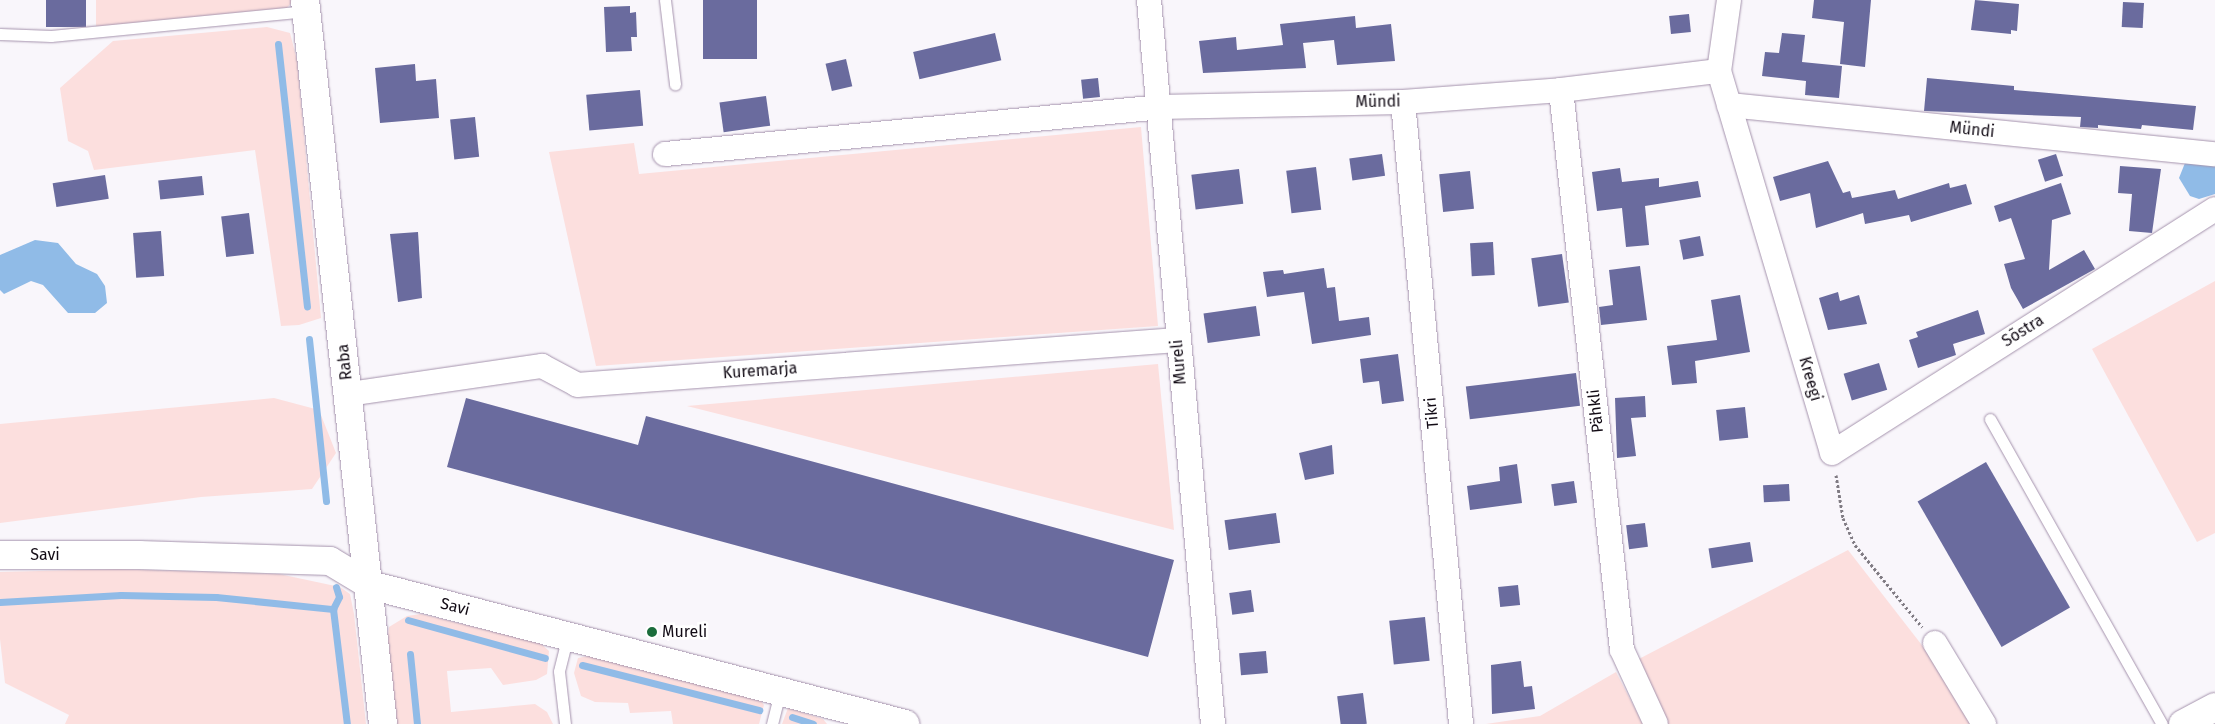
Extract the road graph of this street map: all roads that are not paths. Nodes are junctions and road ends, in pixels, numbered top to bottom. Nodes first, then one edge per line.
1 (665, 0) edge
2 (1149, 0) edge
3 (1729, 0) edge
4 (306, 6) edge
5 (0, 34) edge
6 (1719, 71) junction
7 (675, 84) dead end
8 (1561, 90) junction
9 (1403, 102) junction
10 (1729, 105) junction
11 (1159, 107) junction
12 (665, 154) dead end
13 (2215, 154) edge
14 (2215, 209) edge
15 (1177, 340) junction
16 (349, 394) junction
17 (1990, 419) dead end
18 (1832, 453) joint
19 (0, 556) edge
20 (370, 585) junction
21 (568, 636) junction
22 (1935, 643) road end
23 (780, 691) junction
24 (2215, 707) edge
25 (383, 724) edge
26 (565, 724) edge
27 (772, 724) edge
28 (905, 724) edge
29 (1213, 724) edge
30 (1461, 724) edge
31 (1656, 724) edge
32 (1984, 724) edge
33 (2162, 724) edge
34 (2183, 724) edge

1 - 7 lane
2 - 11 street, Mureli
3 - 6 street, Kreegi
4 - 5 lane
4 - 16 street, Raba
6 - 8 street, Mündi
6 - 10 street, Kreegi
8 - 9 street, Mündi
8 - 31 street, Pähkli
9 - 11 street, Mündi
9 - 30 street, Tikri
10 - 13 street, Mündi
10 - 18 street, Kreegi
11 - 12 street, Mündi
11 - 15 street, Mureli
14 - 18 street, Sõstra
15 - 16 street, Kuremarja
15 - 29 street, Mureli
16 - 20 street, Raba
17 - 33 lane
19 - 20 street, Savi
20 - 21 street, Savi
20 - 25 street, Raba
21 - 23 street, Savi
21 - 26 lane
22 - 32 street
23 - 27 lane
23 - 28 street, Savi
24 - 34 street

